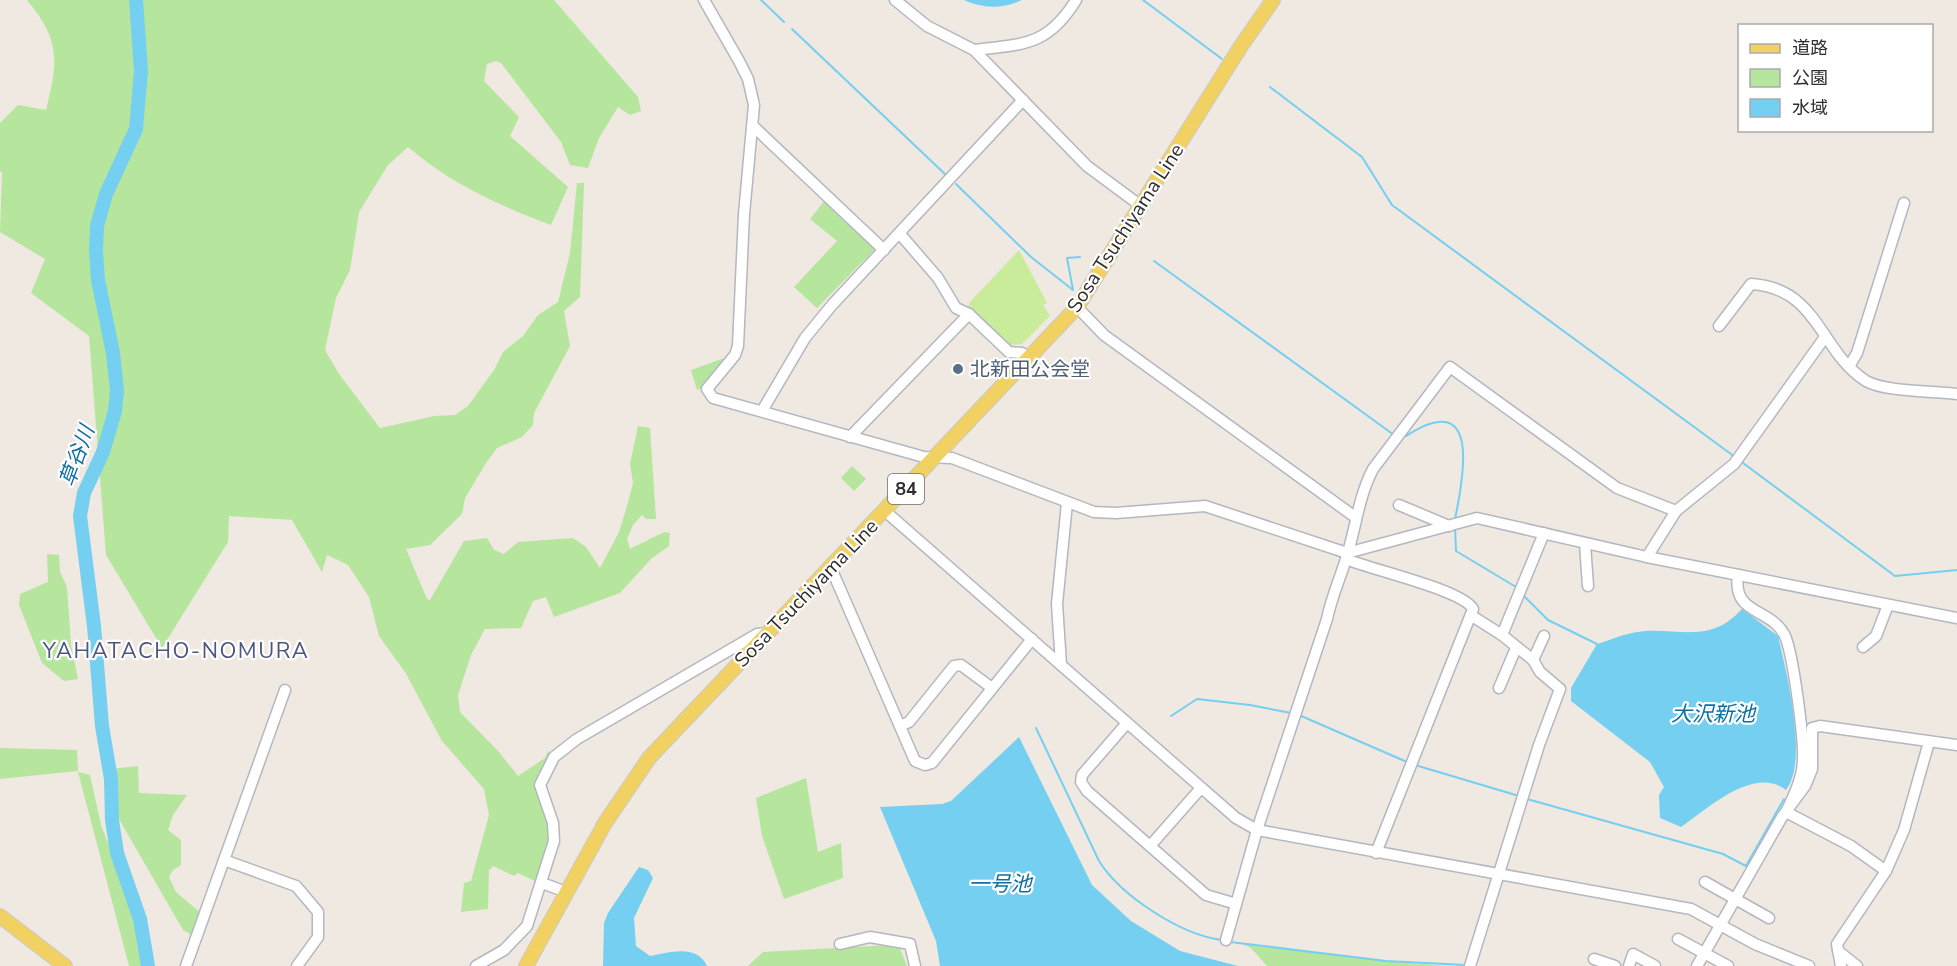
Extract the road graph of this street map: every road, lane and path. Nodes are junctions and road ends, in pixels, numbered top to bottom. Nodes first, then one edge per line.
1 (704, 0) edge
2 (895, 0) edge
3 (1076, 0) edge
4 (1274, 0) edge
5 (974, 51) junction
6 (1023, 100) junction
7 (753, 126) junction
8 (1904, 203) dead end
9 (1141, 206) junction
10 (900, 234) junction
11 (884, 250) junction
12 (1077, 307) junction
13 (969, 314) junction
14 (1719, 326) dead end
15 (1825, 336) junction
16 (1030, 358) junction
17 (1850, 365) junction
18 (1957, 394) edge
19 (762, 411) junction
20 (850, 437) junction
21 (937, 456) junction
22 (1067, 503) junction
23 (1399, 505) dead end
24 (885, 511) junction
25 (1676, 511) junction
26 (1355, 517) junction
27 (1449, 526) junction
28 (1544, 533) junction
29 (1585, 544) junction
30 (1347, 556) junction
31 (1647, 557) junction
32 (831, 568) junction
33 (1738, 575) junction
34 (1588, 586) dead end
35 (1888, 605) junction
36 (1472, 616) junction
37 (1957, 618) edge
38 (768, 633) junction
39 (1502, 635) junction
40 (1544, 636) dead end
41 (1032, 639) junction
42 (1863, 647) dead end
43 (1516, 648) junction
44 (1533, 660) junction
45 (1061, 665) junction
46 (992, 688) junction
47 (1499, 688) dead end
48 (285, 690) dead end
49 (1127, 723) junction
50 (900, 726) junction
51 (1929, 742) junction
52 (1957, 745) edge
53 (1201, 788) junction
54 (1786, 812) junction
55 (1257, 830) junction
56 (1150, 846) junction
57 (1376, 853) junction
58 (224, 860) junction
59 (1886, 871) junction
60 (1501, 874) junction
61 (1705, 882) dead end
62 (542, 883) junction
63 (566, 892) junction
64 (1735, 899) junction
65 (1233, 903) dead end
66 (0, 916) edge
67 (1769, 918) dead end
68 (1720, 925) junction
69 (1226, 939) dead end
70 (1678, 939) dead end
71 (840, 944) dead end
72 (1838, 951) junction
73 (1704, 953) junction
74 (1594, 959) dead end
75 (299, 965) edge
76 (65, 966) edge
77 (186, 966) edge
78 (476, 966) edge
79 (526, 966) edge
80 (915, 966) edge
81 (1470, 966) edge
82 (1615, 966) edge
83 (1629, 966) edge
84 (1655, 966) edge
85 (1697, 966) edge
86 (1728, 966) edge
87 (1809, 966) edge
88 (1840, 966) edge
89 (1857, 966) edge

1 - 7 street
2 - 5 street
3 - 5 street
4 - 9 main road, Sosa Tsuchiyama Line / 84
5 - 6 street
6 - 9 street
6 - 10 street
7 - 11 street
7 - 19 street
8 - 17 street
9 - 12 main road, Sosa Tsuchiyama Line / 84
10 - 11 street
10 - 13 street
11 - 19 street
12 - 16 main road, Sosa Tsuchiyama Line / 84
12 - 26 street
13 - 16 street
13 - 20 street
14 - 15 street
15 - 17 street
15 - 25 street
16 - 21 main road, Sosa Tsuchiyama Line / 84
17 - 18 street
19 - 20 street
20 - 21 street
21 - 22 street
21 - 24 main road, Sosa Tsuchiyama Line / 84
22 - 30 street
22 - 45 street
23 - 27 street
24 - 32 main road, Sosa Tsuchiyama Line / 84
24 - 41 street
25 - 26 street
25 - 31 street
26 - 30 street
27 - 28 street
27 - 30 street
28 - 29 street
28 - 39 street
29 - 31 street
29 - 34 street
30 - 36 street
30 - 55 street
31 - 33 street
32 - 38 main road, Sosa Tsuchiyama Line / 84
32 - 50 street
33 - 35 street
33 - 54 street
35 - 37 street
35 - 42 street
36 - 39 street
36 - 57 street
38 - 62 street
38 - 63 main road, Sosa Tsuchiyama Line / 84
39 - 43 street
40 - 44 street
41 - 45 street
41 - 46 street
43 - 44 street
43 - 47 street
44 - 60 street
45 - 49 street
46 - 50 street
46 - 50 street
48 - 58 street
49 - 53 street
49 - 56 street
51 - 52 street
51 - 54 street
51 - 59 street
53 - 55 street
53 - 56 street
54 - 59 street
54 - 64 street
55 - 57 street
55 - 69 street
56 - 65 street
57 - 60 street
58 - 75 street
58 - 77 street
59 - 72 street
60 - 68 street
60 - 81 street
61 - 64 street
62 - 63 street
62 - 78 street
63 - 79 main road, Sosa Tsuchiyama Line / 84
64 - 67 street
64 - 68 street
66 - 76 main road
68 - 73 street
68 - 87 street
70 - 73 street
71 - 80 street
72 - 88 street
72 - 89 street
73 - 85 street
73 - 86 street
74 - 82 street
83 - 84 street

